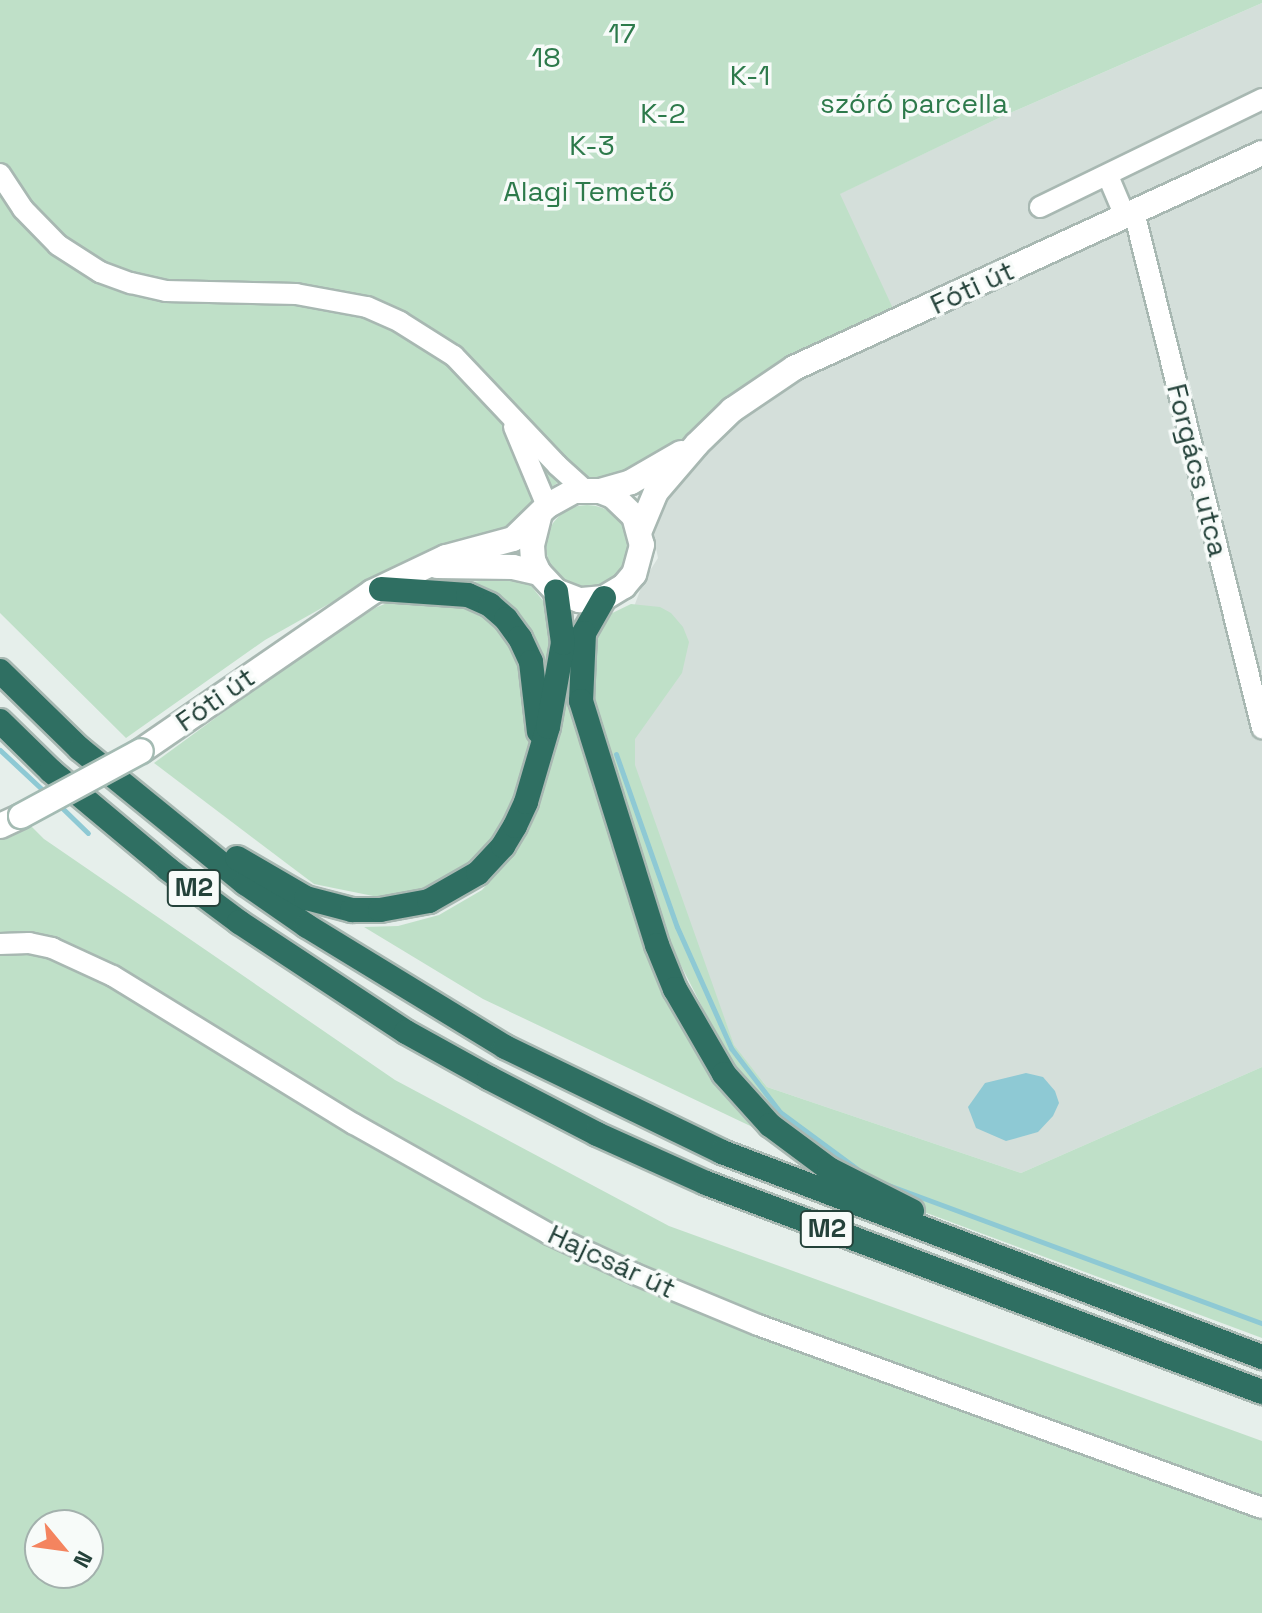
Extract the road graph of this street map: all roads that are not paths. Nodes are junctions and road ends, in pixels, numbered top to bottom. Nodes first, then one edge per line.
1 (1262, 99) edge
2 (1262, 153) edge
3 (0, 174) edge
4 (1108, 176) junction
5 (1040, 207) dead end
6 (1129, 214) junction
7 (510, 416) junction
8 (697, 444) junction
9 (592, 490) junction
10 (543, 512) junction
11 (640, 530) junction
12 (427, 566) junction
13 (539, 573) junction
14 (381, 589) junction
15 (556, 591) junction
16 (604, 598) junction
17 (0, 671) edge
18 (0, 721) edge
19 (1262, 728) edge
20 (540, 746) junction
21 (10, 821) edge
22 (177, 831) junction
23 (0, 944) edge
24 (1024, 1269) junction
25 (1262, 1357) edge
26 (1262, 1392) edge
27 (1262, 1508) edge

1 - 4 street
2 - 6 main road, Fóti út
3 - 7 street
4 - 5 street
4 - 6 street, Forgács utca
6 - 8 main road, Fóti út
6 - 19 street, Forgács utca
7 - 9 street
7 - 10 street
8 - 9 main road
8 - 11 main road
9 - 10 main road
9 - 11 main road
10 - 12 main road, Fóti út
10 - 13 main road
11 - 16 main road
12 - 13 main road
12 - 14 main road, Fóti út
13 - 15 main road
14 - 20 highway
14 - 21 main road, Fóti út, bridge
15 - 16 main road
15 - 20 highway
16 - 24 highway
17 - 22 highway, M2
18 - 26 highway, M2
20 - 22 highway
22 - 24 highway, M2
23 - 27 street, Hajcsár út
24 - 25 highway, M2

